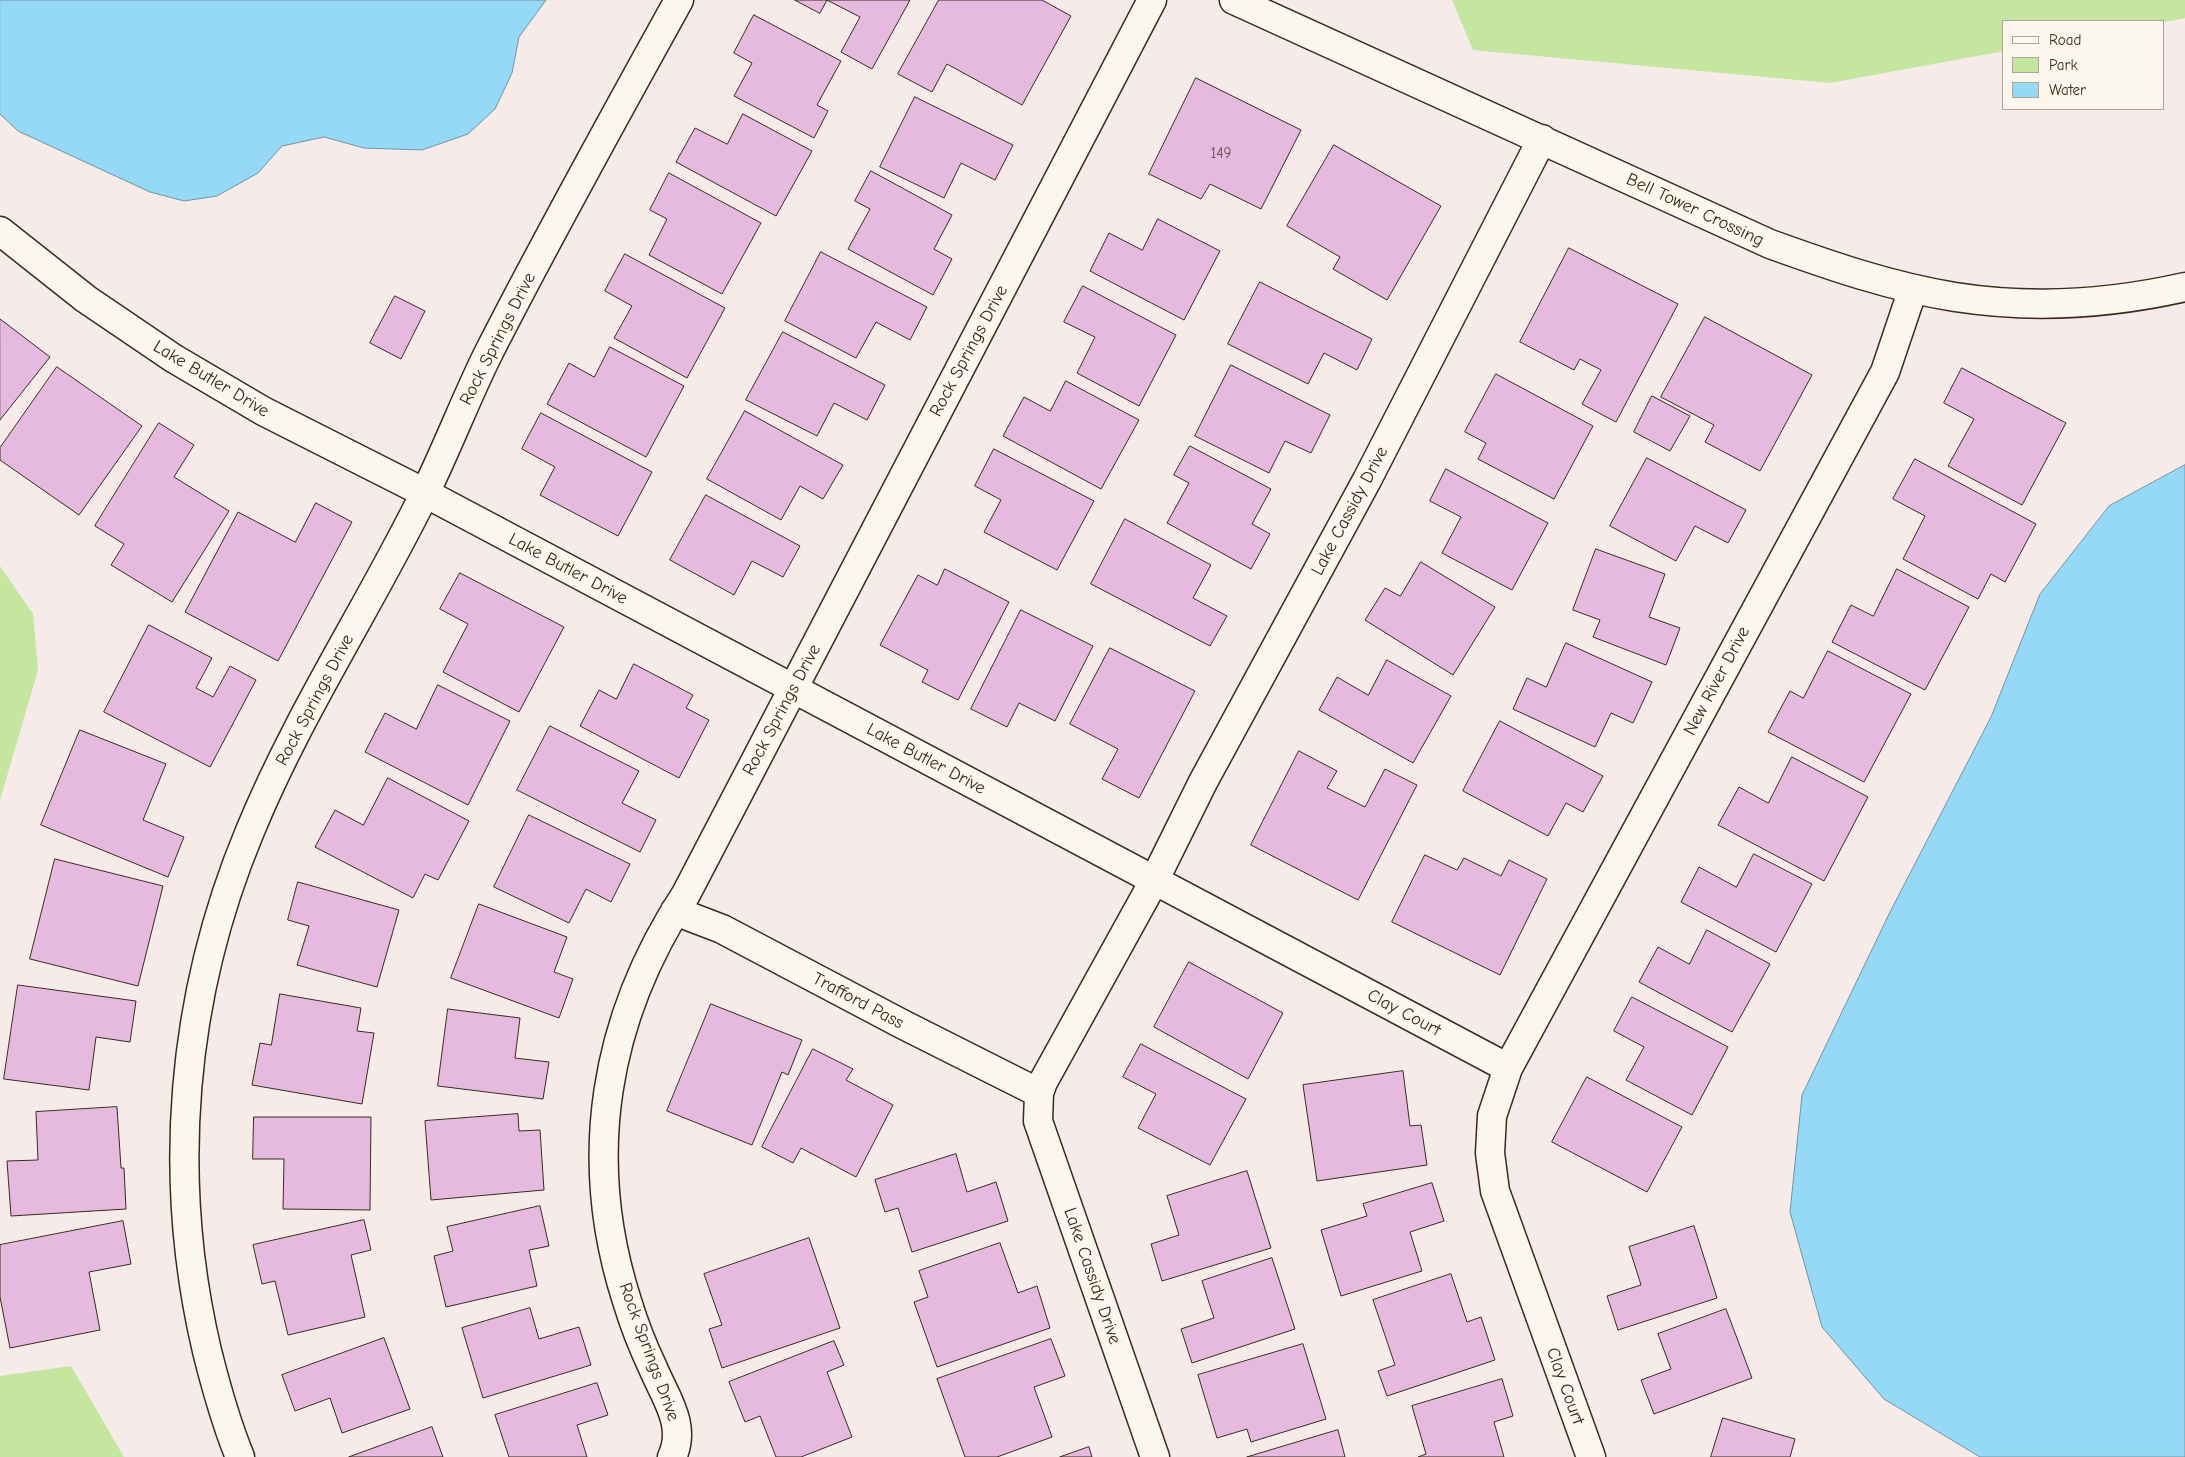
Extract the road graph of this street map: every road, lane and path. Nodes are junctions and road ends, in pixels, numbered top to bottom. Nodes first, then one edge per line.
1 (679, 0) edge
2 (1152, 0) edge
3 (1234, 0) edge
4 (1542, 139) junction
5 (0, 231) edge
6 (2185, 287) edge
7 (1913, 288) junction
8 (425, 493) junction
9 (793, 688) junction
10 (1154, 880) junction
11 (674, 911) junction
12 (1508, 1068) junction
13 (1040, 1093) junction
14 (240, 1457) edge
15 (672, 1457) edge
16 (1155, 1457) edge
17 (1591, 1457) edge

1 - 8 street, Rock Springs Drive
2 - 9 street, Rock Springs Drive
3 - 4 street, Bell Tower Crossing
4 - 7 street, Bell Tower Crossing
4 - 10 street, Lake Cassidy Drive
5 - 8 street, Lake Butler Drive
6 - 7 street, Bell Tower Crossing
7 - 12 street, New River Drive
8 - 9 street, Lake Butler Drive
8 - 14 street, Rock Springs Drive
9 - 10 street, Lake Butler Drive
9 - 11 street, Rock Springs Drive
10 - 12 street, Clay Court
10 - 13 street
11 - 13 street, Trafford Pass
11 - 15 street, Rock Springs Drive
12 - 17 street, Clay Court
13 - 16 street, Lake Cassidy Drive

